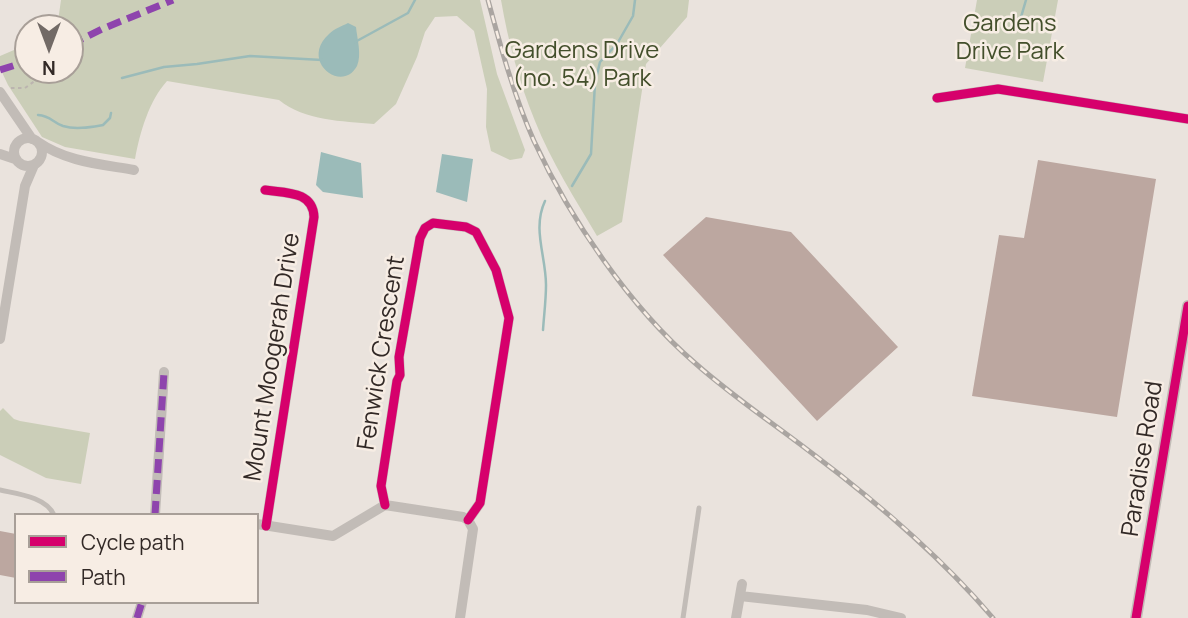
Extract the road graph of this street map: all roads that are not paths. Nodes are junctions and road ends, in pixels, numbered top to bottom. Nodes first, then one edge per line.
1 (0, 92) edge
2 (937, 98) dead end
3 (1188, 119) edge
4 (19, 122) junction
5 (35, 141) junction
6 (17, 143) junction
7 (0, 153) edge
8 (70, 159) junction
9 (17, 161) junction
10 (36, 164) junction
11 (134, 170) dead end
12 (25, 186) junction
13 (265, 190) dead end
14 (1188, 306) edge
15 (0, 340) edge
16 (163, 372) dead end
17 (0, 491) edge
18 (385, 505) junction
19 (699, 508) dead end
20 (54, 513) edge
21 (155, 513) edge
22 (468, 520) junction
23 (261, 525) edge
24 (741, 584) dead end
25 (740, 596) junction
26 (460, 618) edge
27 (682, 618) edge
28 (737, 618) edge
29 (901, 618) edge
30 (1136, 618) edge

1 - 4 street
2 - 3 street
4 - 5 street
4 - 6 street
5 - 6 street
5 - 8 street
5 - 10 street
6 - 7 street
6 - 9 street
7 - 9 street
8 - 10 street
8 - 11 street
9 - 10 street
9 - 12 street
10 - 12 street
12 - 15 street
13 - 23 street, Mount Moogerah Drive
14 - 30 street, Paradise Road
16 - 21 street
17 - 20 lane
18 - 22 street
18 - 22 street, Fenwick Crescent
18 - 23 street
19 - 27 lane
22 - 26 street
24 - 25 street
25 - 28 street
25 - 29 street

